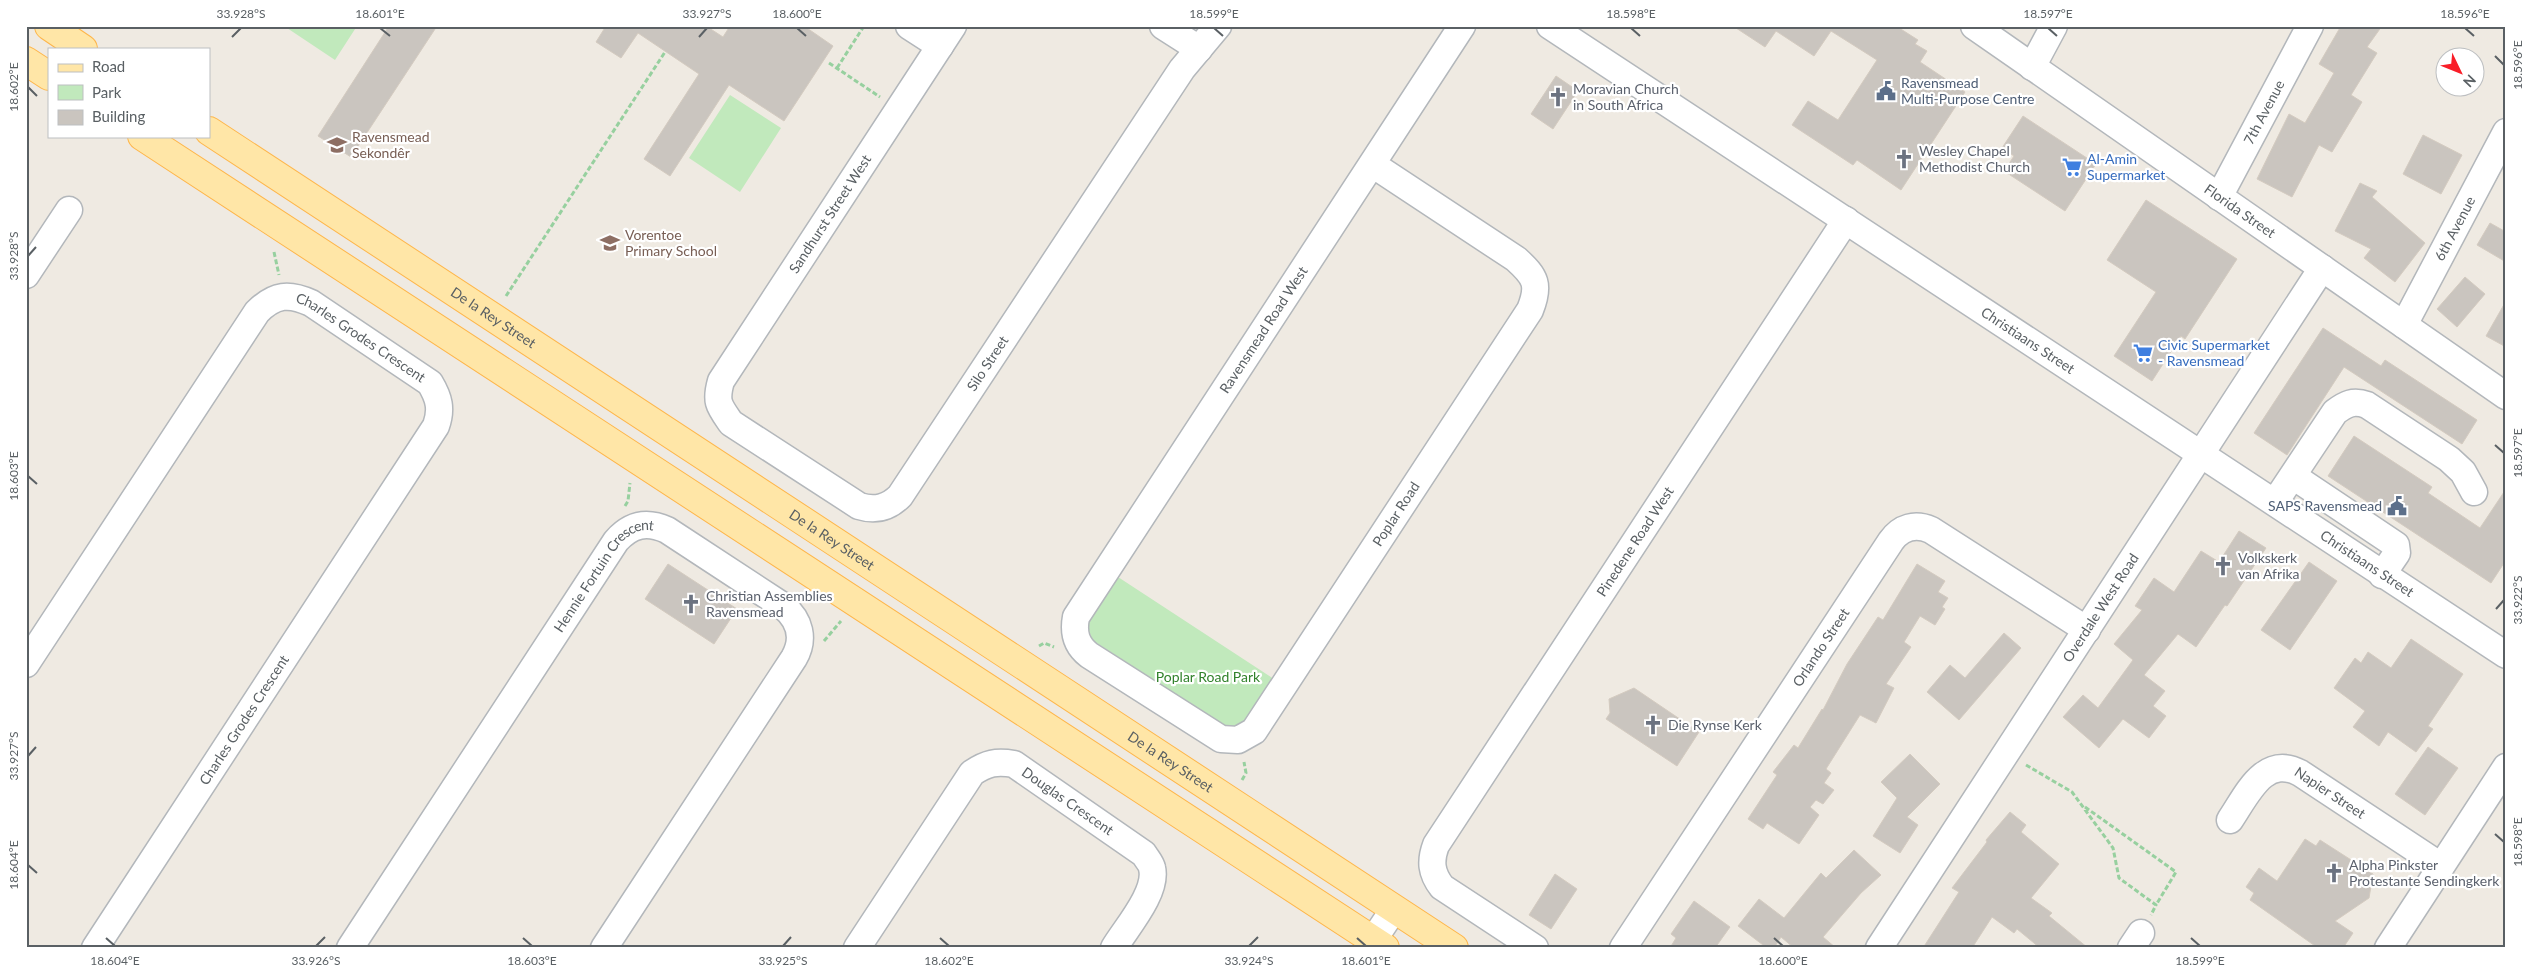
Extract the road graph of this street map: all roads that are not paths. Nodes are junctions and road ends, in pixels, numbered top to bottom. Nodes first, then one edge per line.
1 (49, 26) edge
2 (909, 26) edge
3 (1163, 26) edge
4 (1218, 26) edge
5 (1462, 26) edge
6 (1550, 26) edge
7 (1974, 26) edge
8 (2054, 26) edge
9 (2310, 26) edge
10 (946, 36) edge
11 (82, 48) edge
12 (1199, 49) junction
13 (26, 61) edge
14 (2032, 67) junction
15 (48, 75) edge
16 (210, 132) edge
17 (2506, 132) edge
18 (145, 138) edge
19 (1372, 164) junction
20 (2220, 197) junction
21 (69, 210) dead end
22 (1846, 220) junction
23 (2322, 268) junction
24 (26, 275) edge
25 (2404, 325) junction
26 (2506, 396) edge
27 (718, 405) joint
28 (2202, 454) junction
29 (2292, 476) junction
30 (2474, 492) dead end
31 (2275, 502) junction
32 (2382, 575) junction
33 (2087, 630) junction
34 (1075, 635) joint
35 (2506, 655) edge
36 (26, 664) edge
37 (2506, 767) edge
38 (2230, 820) dead end
39 (2441, 866) junction
40 (1394, 909) junction
41 (1376, 945) edge
42 (95, 948) edge
43 (350, 948) edge
44 (604, 948) edge
45 (857, 948) edge
46 (1114, 948) edge
47 (1454, 948) edge
48 (1535, 948) edge
49 (1623, 948) edge
50 (1879, 948) edge
51 (2388, 948) edge

1 - 11 main road
2 - 10 street
3 - 12 street
4 - 12 street, Silo Street
5 - 19 street, Ravensmead Road West
6 - 22 street, Christiaans Street
7 - 14 street, Florida Street
8 - 14 street
9 - 20 street, 7th Avenue
10 - 27 street, Sandhurst Street West
12 - 27 street, Silo Street
13 - 15 main road
14 - 20 street, Florida Street
16 - 40 main road, De la Rey Street
17 - 25 street, 6th Avenue
18 - 41 main road
19 - 34 street, Ravensmead Road West
19 - 34 street, Poplar Road
20 - 23 street, Florida Street
21 - 24 street
22 - 28 street, Christiaans Street
22 - 48 street, Pinedene Road West
23 - 25 street, Florida Street
23 - 28 street, Overdale West Road
25 - 26 street, Florida Street
28 - 31 street, Christiaans Street
28 - 33 street, Overdale West Road
29 - 30 street
29 - 31 street
29 - 32 street
31 - 32 street, Christiaans Street
32 - 35 street, Christiaans Street
33 - 49 street, Orlando Street
33 - 50 street, Overdale West Road
36 - 42 street, Charles Grodes Crescent
37 - 39 street
38 - 39 street, Napier Street
39 - 51 street
40 - 41 street
40 - 47 main road, De la Rey Street
43 - 44 street, Hennie Fortuin Crescent
45 - 46 street, Douglas Crescent

